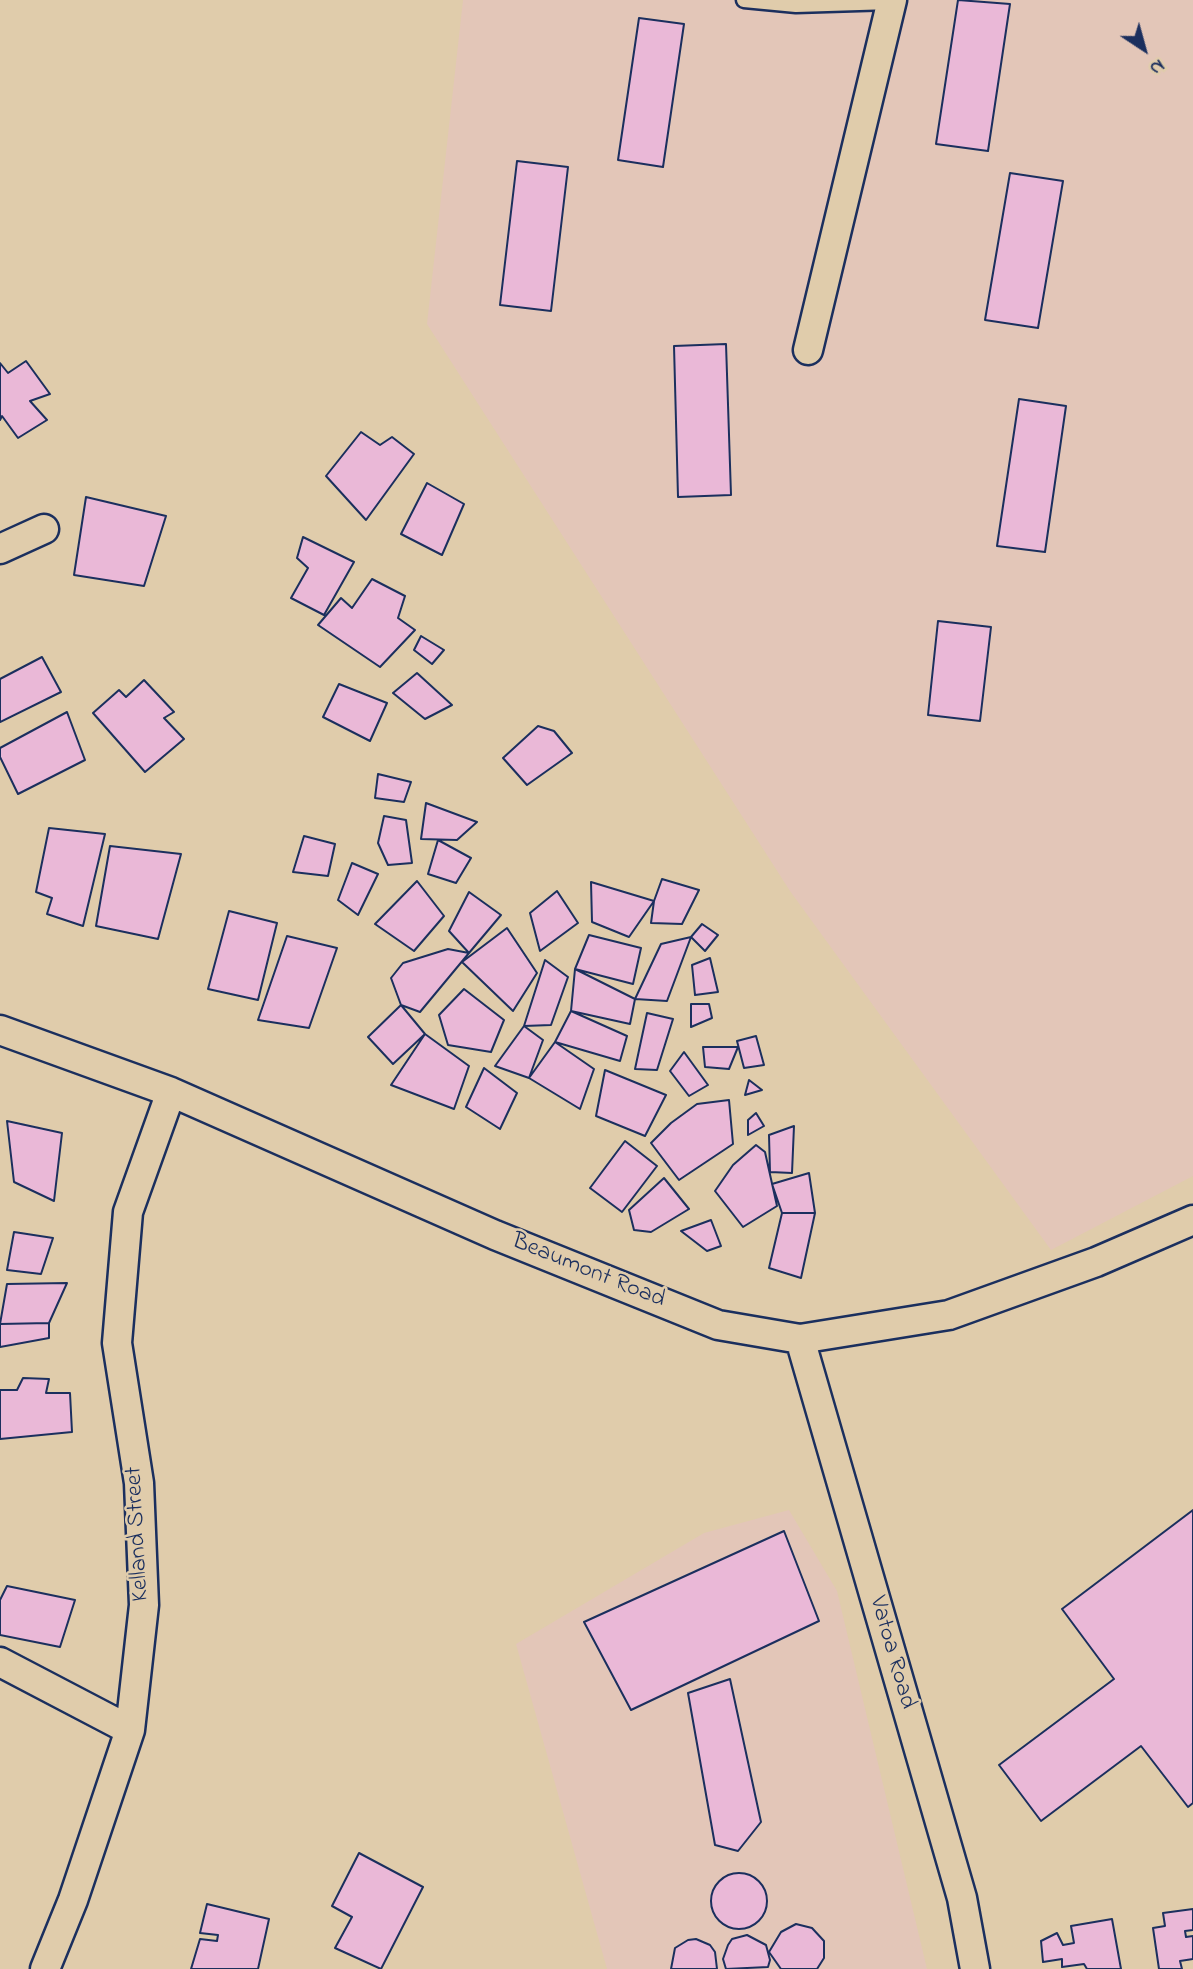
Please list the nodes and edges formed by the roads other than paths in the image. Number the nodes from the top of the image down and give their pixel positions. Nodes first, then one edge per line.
1 (744, 0) edge
2 (891, 1) edge
3 (808, 350) dead end
4 (44, 529) dead end
5 (0, 549) edge
6 (0, 1030) edge
7 (171, 1092) junction
8 (1193, 1220) edge
9 (800, 1339) junction
10 (0, 1662) edge
11 (130, 1730) junction
12 (44, 1969) edge
13 (975, 1969) edge

1 - 2 lane
2 - 3 street
4 - 5 street
6 - 7 street, Beaumont Road
7 - 9 street, Beaumont Road
7 - 11 street, Kelland Street
8 - 9 street, Beaumont Road
9 - 13 street, Vatoa Road
10 - 11 street
11 - 12 street, Kelland Street

